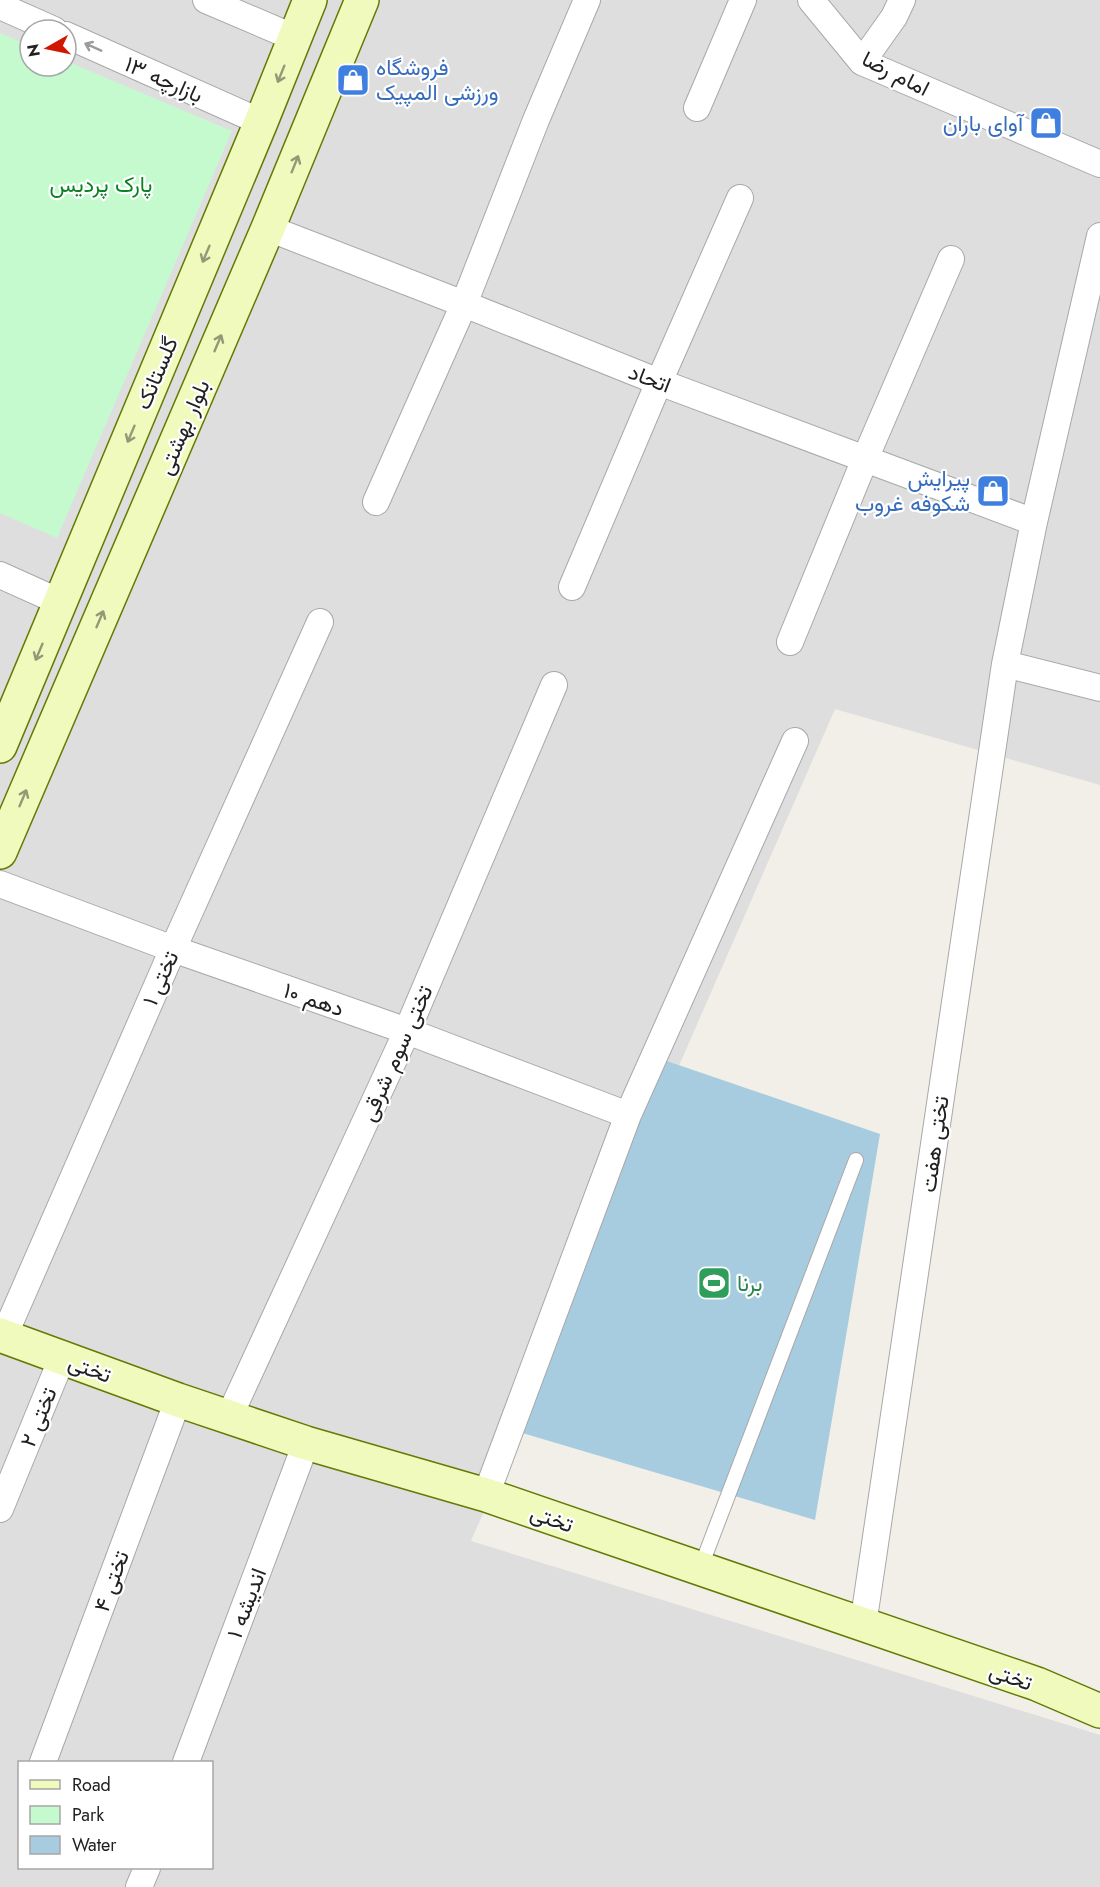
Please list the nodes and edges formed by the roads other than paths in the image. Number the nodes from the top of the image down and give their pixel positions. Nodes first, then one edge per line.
1 (206, 0) edge
2 (310, 0) edge
3 (362, 0) edge
4 (587, 0) edge
5 (743, 0) edge
6 (811, 0) edge
7 (902, 0) edge
8 (0, 6) edge
9 (27, 18) edge
10 (295, 38) junction
11 (78, 40) edge
12 (862, 62) junction
13 (697, 108) dead end
14 (261, 123) junction
15 (1100, 164) edge
16 (740, 198) dead end
17 (268, 228) junction
18 (1100, 236) edge
19 (951, 259) dead end
20 (464, 303) junction
21 (659, 382) junction
22 (865, 459) junction
23 (376, 502) dead end
24 (1034, 522) junction
25 (0, 575) edge
26 (573, 587) dead end
27 (60, 602) junction
28 (320, 622) dead end
29 (790, 642) dead end
30 (1005, 664) junction
31 (554, 685) dead end
32 (1100, 688) edge
33 (795, 741) dead end
34 (0, 746) edge
35 (0, 852) edge
36 (0, 884) edge
37 (173, 949) junction
38 (407, 1031) junction
39 (628, 1115) junction
40 (856, 1160) dead end
41 (2, 1336) edge
42 (62, 1358) junction
43 (178, 1400) junction
44 (229, 1417) junction
45 (306, 1443) junction
46 (486, 1495) junction
47 (0, 1509) edge
48 (700, 1569) junction
49 (863, 1625) junction
50 (1100, 1711) edge
51 (43, 1761) edge
52 (186, 1761) edge
53 (147, 1869) edge
54 (139, 1887) edge

1 - 10 street
2 - 10 street, گلستانک
17 -> 3 street, بلوار بهشتی
4 - 20 street
5 - 13 street
6 - 12 street, امام رضا
7 - 12 street
8 - 9 street
10 -> 14 street, گلستانک
14 -> 11 street, بازارچه ۱۳
12 - 15 street, امام رضا
14 -> 27 street, گلستانک
16 - 21 street
17 - 20 street, اتحاد
35 -> 17 street, بلوار بهشتی
18 - 24 street, تختی هفت
19 - 22 street
20 - 21 street, اتحاد
20 - 23 street
21 - 22 street, اتحاد
21 - 26 street
22 - 24 street, اتحاد
22 - 29 street
24 - 30 street, تختی هفت
25 - 27 street
27 -> 34 street, گلستانک
28 - 37 street, تختی ۱
30 - 32 street
30 - 49 street, تختی هفت
31 - 38 street, تختی سوم شرقی
33 - 39 street
36 - 37 street, دهم ۱۰
37 - 38 street, دهم ۱۰
37 - 41 street, تختی ۱
38 - 39 street, دهم ۱۰
38 - 44 street, تختی سوم شرقی
39 - 46 street
40 - 48 lane
41 - 42 street, تختی
42 - 43 street, تختی
42 - 47 street, تختی ۲
43 - 44 street, تختی
43 - 51 street, تختی ۴
44 - 45 street, تختی
45 - 46 street, تختی
45 - 52 street, اندیشه ۱
46 - 48 street, تختی
48 - 49 street, تختی
49 - 50 street, تختی
53 - 54 street

